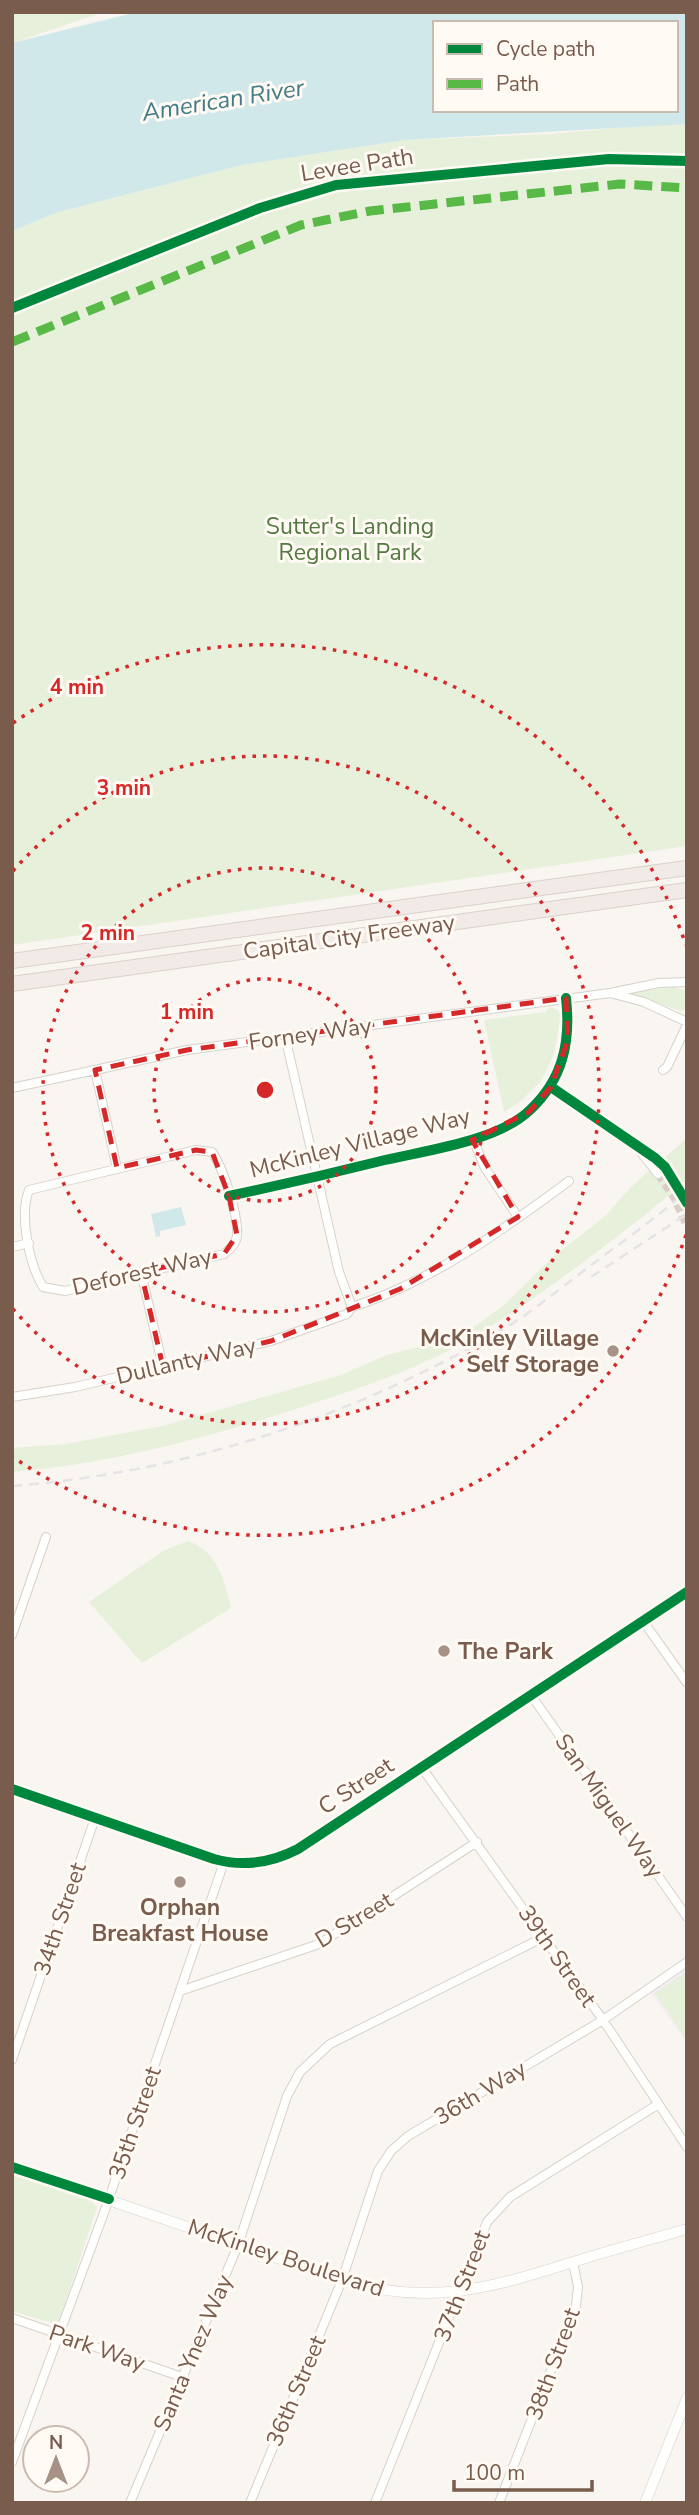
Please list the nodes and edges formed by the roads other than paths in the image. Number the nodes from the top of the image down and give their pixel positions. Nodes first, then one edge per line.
1 (687, 868) edge
2 (687, 890) edge
3 (12, 961) edge
4 (687, 982) edge
5 (12, 984) edge
6 (610, 993) junction
7 (566, 998) junction
8 (687, 1023) edge
9 (285, 1036) junction
10 (95, 1070) junction
11 (663, 1070) dead end
12 (551, 1087) junction
13 (12, 1088) edge
14 (473, 1139) junction
15 (634, 1143) junction
16 (665, 1167) tunnel mouth
17 (117, 1168) junction
18 (658, 1174) tunnel mouth
19 (316, 1177) junction
20 (569, 1181) dead end
21 (229, 1196) junction
22 (518, 1217) junction
23 (29, 1243) junction
24 (12, 1247) edge
25 (141, 1272) junction
26 (352, 1307) junction
27 (163, 1367) junction
28 (12, 1397) edge
29 (46, 1537) dead end
30 (687, 1592) edge
31 (16, 1608) edge
32 (643, 1620) junction
33 (12, 1635) edge
34 (687, 1683) edge
35 (531, 1695) junction
36 (422, 1768) junction
37 (12, 1789) edge
38 (95, 1818) junction
39 (477, 1842) junction
40 (223, 1862) junction
41 (687, 1917) edge
42 (544, 1937) junction
43 (687, 1962) edge
44 (180, 1991) junction
45 (603, 2020) junction
46 (12, 2060) edge
47 (657, 2105) junction
48 (687, 2147) edge
49 (12, 2167) edge
50 (109, 2199) junction
51 (687, 2229) edge
52 (239, 2245) junction
53 (573, 2262) junction
54 (342, 2280) junction
55 (461, 2292) junction
56 (12, 2318) edge
57 (61, 2335) junction
58 (182, 2377) junction
59 (687, 2398) edge
60 (12, 2462) edge
61 (130, 2503) edge
62 (250, 2503) edge
63 (375, 2503) edge
64 (499, 2503) edge
65 (645, 2503) edge

1 - 3 highway, Capital City Freeway
2 - 5 highway, Capital City Freeway
4 - 6 street, Forney Way
6 - 7 street, Forney Way
6 - 8 street, Forney Way
7 - 9 street, Forney Way
7 - 12 street
8 - 11 street
9 - 10 street, Forney Way
9 - 19 street
10 - 13 street, Forney Way
10 - 17 street
12 - 14 street, McKinley Village Way
12 - 15 street
14 - 19 street, McKinley Village Way
14 - 22 street
15 - 16 street
15 - 18 street
17 - 21 street, McKinley Village Way
17 - 23 street, McKinley Village Way
19 - 21 street, McKinley Village Way
19 - 26 street
20 - 22 street, Dullanty Way
21 - 25 street, Deforest Way
22 - 26 street, Dullanty Way
23 - 24 street
23 - 25 street, Deforest Way
25 - 27 street
26 - 27 street, Dullanty Way
27 - 28 street, Dullanty Way
29 - 31 street
30 - 32 street, C Street
31 - 33 street
32 - 34 street
32 - 35 street, C Street
35 - 36 street, C Street
35 - 41 street, San Miguel Way
36 - 39 street, 39th Street
36 - 40 street, C Street
37 - 38 street, C Street
38 - 40 street, C Street
38 - 46 street, 34th Street
39 - 42 street, 39th Street
39 - 44 street, D Street
40 - 44 street, 35th Street
42 - 45 street, 39th Street
42 - 52 street, Santa Ynez Way
43 - 45 street, 36th Way
44 - 50 street, 35th Street
45 - 47 street, 39th Street
45 - 54 street, 36th Way
47 - 48 street, 39th Street
47 - 55 street, 37th Street
49 - 50 street, McKinley Boulevard
50 - 52 street, McKinley Boulevard
50 - 57 street, 35th Street
51 - 53 street, McKinley Boulevard
52 - 54 street, McKinley Boulevard
52 - 58 street, Santa Ynez Way
53 - 55 street, McKinley Boulevard
53 - 64 street, 38th Street
54 - 55 street, McKinley Boulevard
54 - 62 street, 36th Street
55 - 63 street, 37th Street
56 - 57 street, Park Way
57 - 58 street, Park Way
57 - 60 street, 35th Street
58 - 61 street, Santa Ynez Way
59 - 65 street

